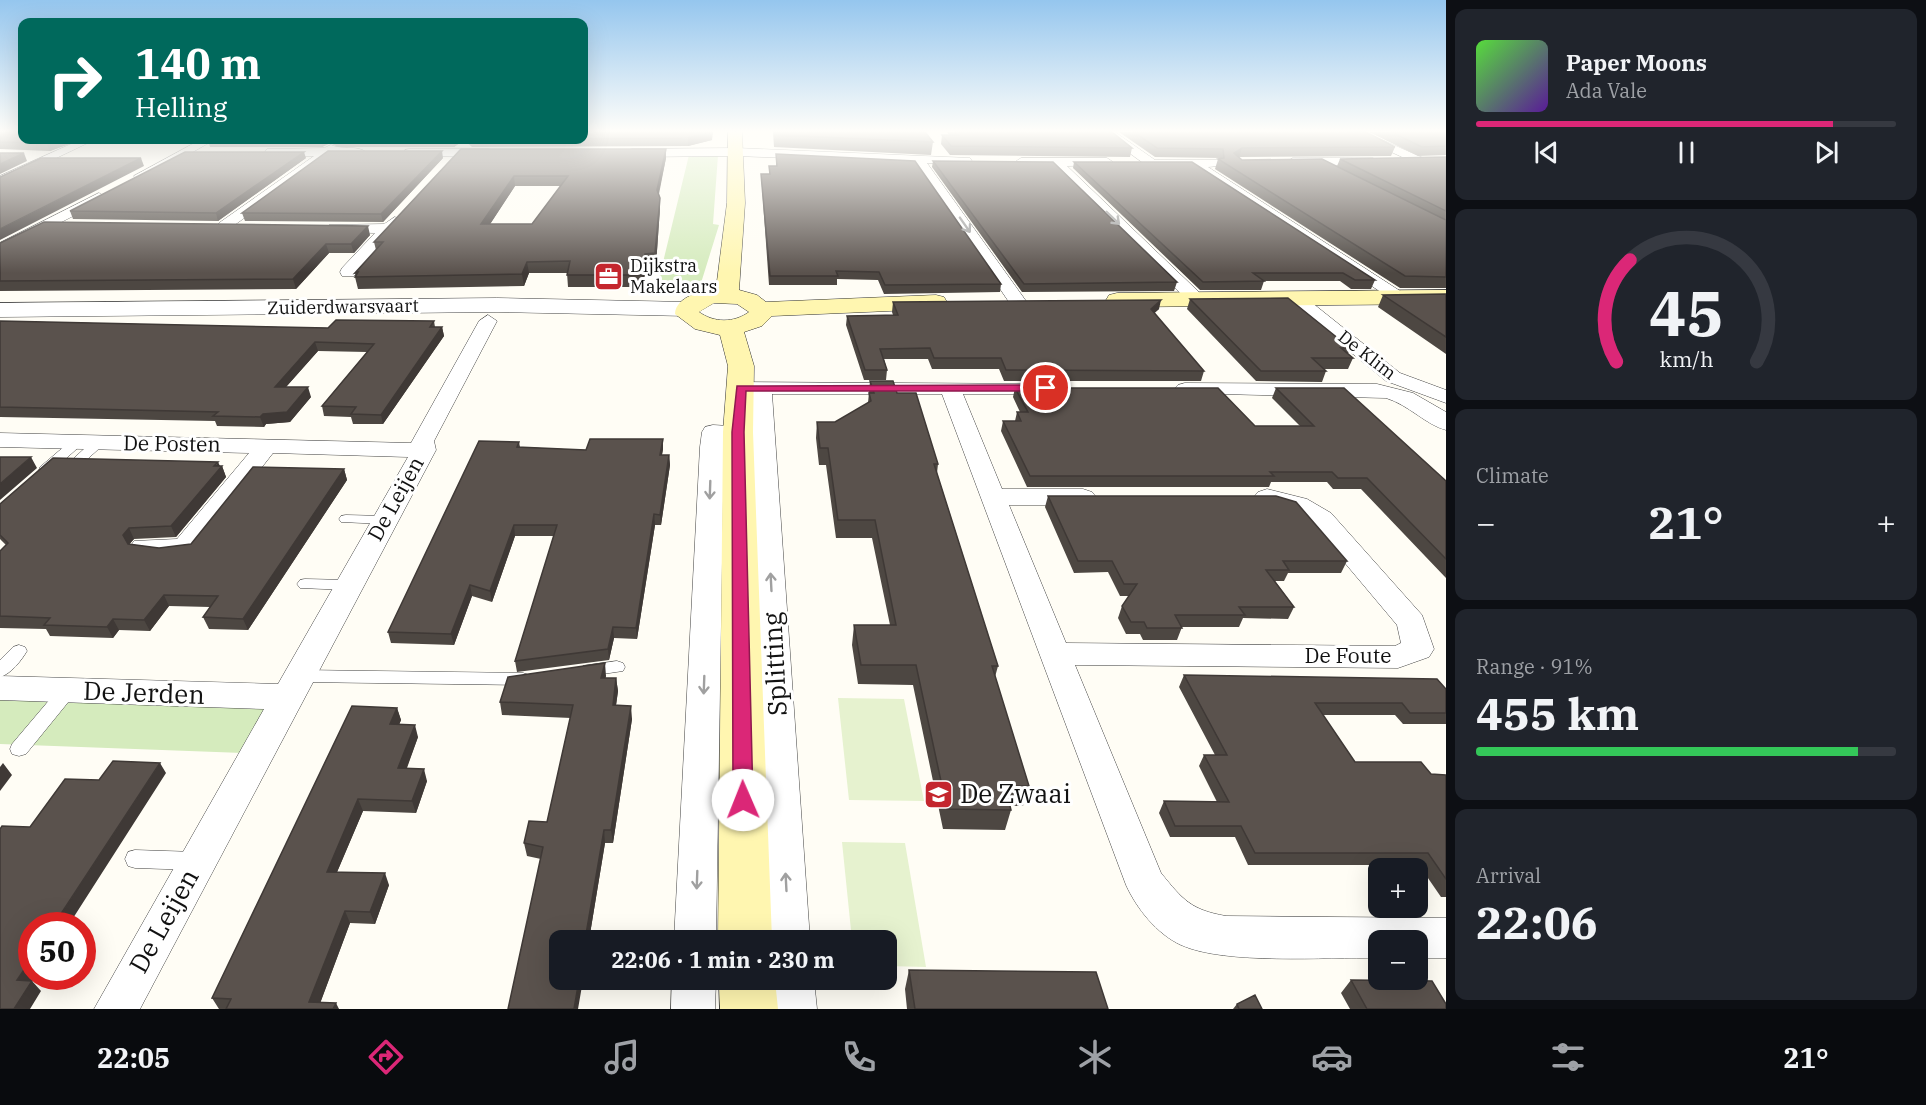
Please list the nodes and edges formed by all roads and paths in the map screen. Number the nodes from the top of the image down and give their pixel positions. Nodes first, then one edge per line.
1 (133, 179) edge
2 (287, 179) edge
3 (736, 179) edge
4 (932, 179) edge
5 (1073, 179) edge
6 (1219, 179) edge
7 (403, 212) edge
8 (47, 225) junction
9 (82, 225) edge
10 (247, 226) edge
11 (317, 228) edge
12 (388, 229) junction
13 (0, 249) edge
14 (348, 272) dead end
15 (1446, 297) edge
16 (1295, 298) junction
17 (1402, 298) junction
18 (1196, 299) junction
19 (1100, 300) edge
20 (1017, 301) junction
21 (1041, 301) edge
22 (957, 302) edge
23 (993, 302) edge
24 (687, 309) joint
25 (0, 310) edge
26 (739, 310) junction
27 (488, 321) dead end
28 (751, 388) junction
29 (950, 388) junction
30 (1070, 388) edge
31 (1166, 389) edge
32 (1446, 397) edge
33 (1446, 423) edge
34 (726, 432) junction
35 (0, 440) edge
36 (267, 446) junction
37 (85, 448) junction
38 (424, 450) junction
39 (32, 482) edge
40 (1249, 496) edge
41 (991, 497) junction
42 (1104, 497) edge
43 (346, 519) dead end
44 (385, 520) junction
45 (144, 548) edge
46 (305, 584) dead end
47 (349, 585) junction
48 (19, 651) dead end
49 (1053, 654) junction
50 (616, 667) dead end
51 (0, 671) edge
52 (573, 672) edge
53 (541, 677) edge
54 (294, 687) junction
55 (0, 688) edge
56 (68, 690) junction
57 (20, 749) dead end
58 (135, 859) dead end
59 (198, 861) junction
60 (696, 930) edge
61 (745, 930) edge
62 (788, 930) edge
63 (1446, 938) edge
64 (694, 990) edge
65 (748, 990) edge
66 (793, 990) edge
67 (116, 1009) edge
68 (693, 1009) edge
69 (749, 1009) edge
70 (795, 1009) edge

1 - 8 street
2 - 10 street
3 - 26 main road
4 -> 20 street
5 -> 18 street
6 - 17 street
7 - 12 street
8 - 9 street
8 - 13 street
11 - 12 street
12 - 14 street
15 - 17 main road
16 - 17 main road
16 - 18 main road
16 - 32 street, De Klim
18 - 19 main road
20 - 21 main road
20 - 23 main road
22 - 26 main road
24 - 25 street, Zuiderdwarsvaart
24 - 26 main road
26 - 28 main road, Splitting
27 - 38 street, De Leijen
28 - 29 street
28 - 34 main road, Splitting
62 -> 28 street, Splitting
29 - 30 street
29 - 41 street
31 - 33 street, De Klim
34 -> 60 street, Splitting
34 - 61 main road, Splitting
35 - 37 street, De Posten
36 - 37 street, De Posten
36 - 38 street, De Posten
36 - 45 street, De Posten
37 - 39 lane
38 - 44 street, De Leijen
40 - 49 street, De Foute
41 - 42 street
41 - 49 street
43 - 44 lane
44 - 47 street, De Leijen
46 - 47 lane
47 - 54 street, De Leijen
48 - 51 lane
49 - 63 street
50 - 52 lane
53 - 54 lane
54 - 56 street, De Jerden
54 - 59 street, De Leijen
55 - 56 street, De Jerden
56 - 57 lane
58 - 59 lane
59 - 67 street, De Leijen
64 - 68 street
65 - 69 main road
66 - 70 street

